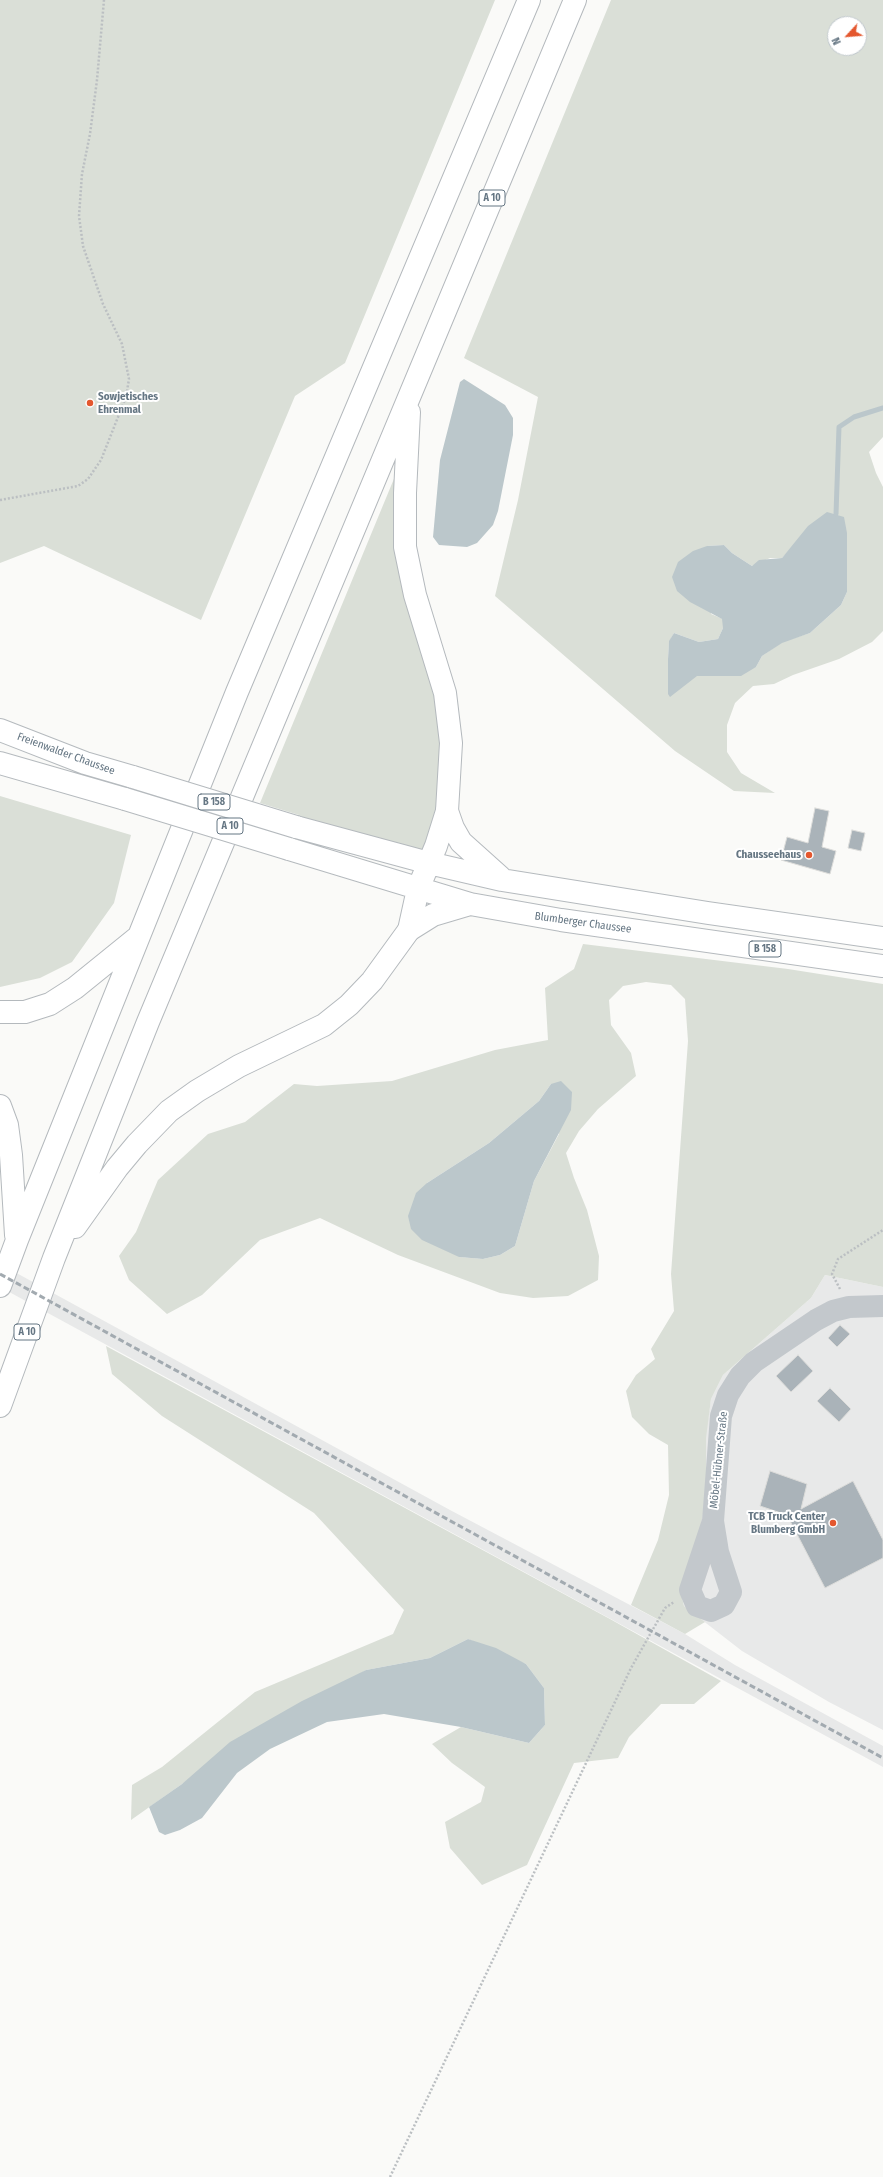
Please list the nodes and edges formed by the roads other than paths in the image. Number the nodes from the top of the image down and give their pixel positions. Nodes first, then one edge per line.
1 (529, 0) edge
2 (575, 0) edge
3 (409, 397) junction
4 (0, 730) edge
5 (0, 763) edge
6 (447, 810) junction
7 (429, 863) junction
8 (502, 880) junction
9 (418, 889) junction
10 (470, 904) junction
11 (409, 930) junction
12 (140, 935) junction
13 (883, 938) edge
14 (883, 966) edge
15 (0, 1012) edge
16 (0, 1106) edge
17 (17, 1240) junction
18 (54, 1258) junction
19 (0, 1286) edge
20 (883, 1306) edge
21 (0, 1406) edge
22 (713, 1521) junction

1 - 12 main road
2 - 3 main road, A 10
3 - 6 main road
3 - 18 main road, A 10
4 - 7 main road, Freienwalder Chaussee / B 158, bridge
5 - 9 main road, Blumberger Chaussee / B 158, bridge
6 - 7 main road
6 - 8 main road
7 - 8 main road, B 158
7 - 9 main road
8 - 13 main road, B 158
9 - 10 main road, Blumberger Chaussee / B 158
9 - 11 main road
10 - 11 main road
10 - 14 main road, Blumberger Chaussee / B 158
11 - 18 main road
12 - 15 main road
12 - 17 main road
16 - 17 main road
17 - 19 main road
18 - 21 main road, A 10
20 - 22 street, Möbel-Hübner-Straße
22 - 22 street, Möbel-Hübner-Straße

